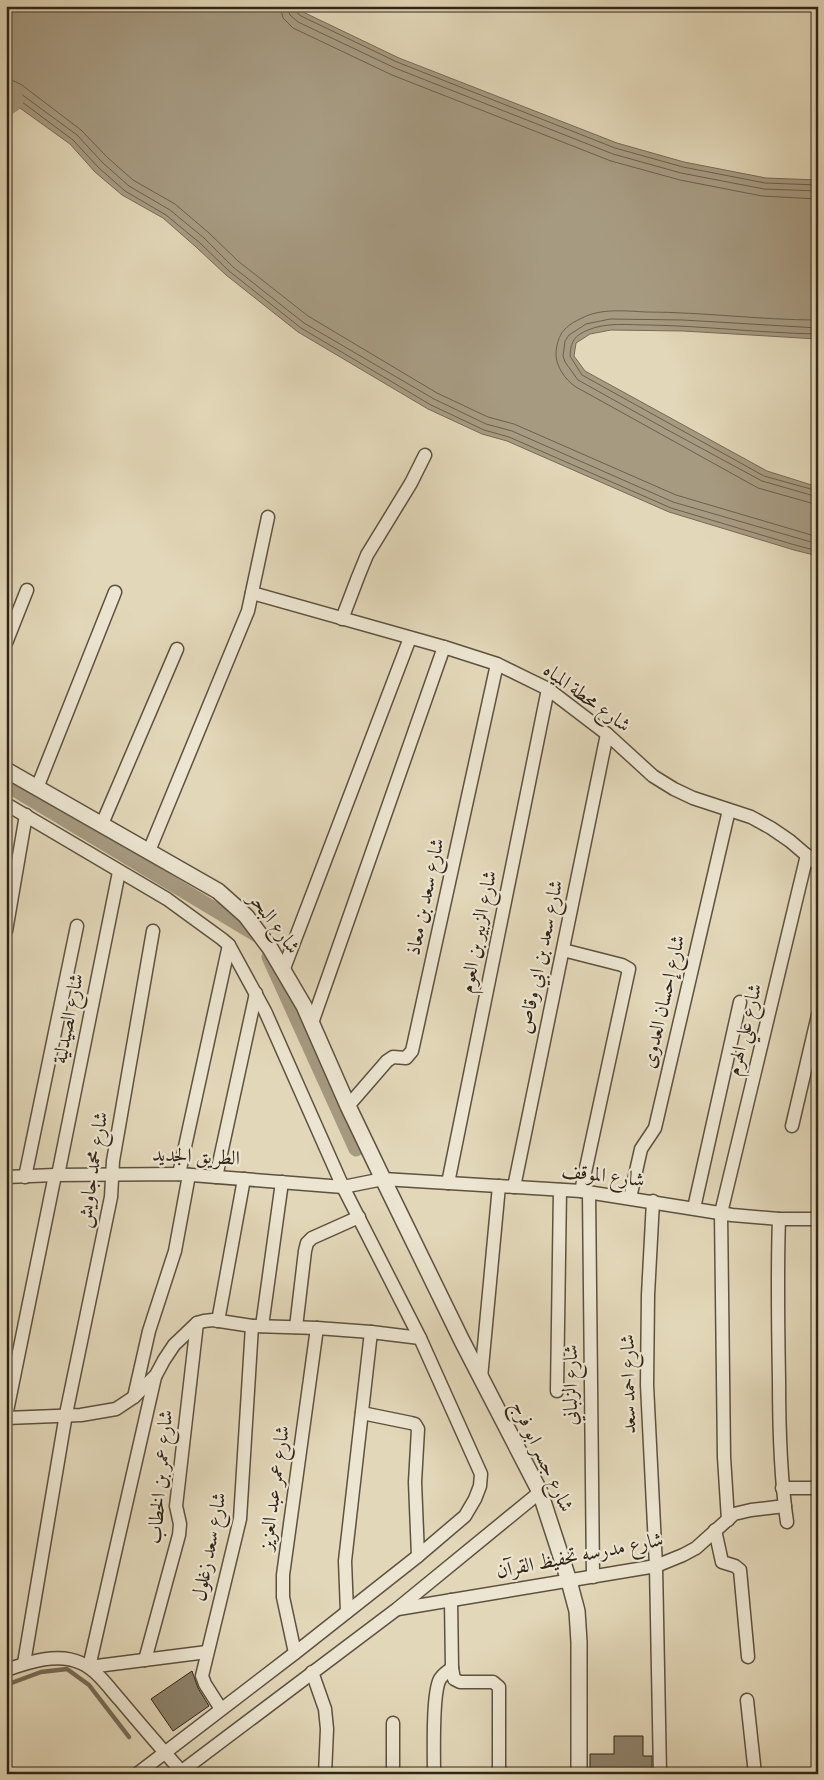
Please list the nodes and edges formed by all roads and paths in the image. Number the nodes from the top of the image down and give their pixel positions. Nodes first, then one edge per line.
1 (425, 455) dead end
2 (268, 517) dead end
3 (27, 590) dead end
4 (115, 592) dead end
5 (252, 593) junction
6 (342, 619) junction
7 (410, 638) junction
8 (6, 643) edge
9 (444, 646) junction
10 (177, 649) dead end
11 (497, 664) junction
12 (548, 689) junction
13 (607, 734) junction
14 (6, 770) edge
15 (37, 788) junction
16 (6, 804) edge
17 (729, 810) junction
18 (26, 815) junction
19 (102, 824) junction
20 (149, 851) junction
21 (807, 855) junction
22 (818, 865) edge
23 (119, 872) junction
24 (76, 926) dead end
25 (6, 931) edge
26 (153, 931) dead end
27 (229, 946) junction
28 (563, 950) junction
29 (283, 971) junction
30 (256, 993) junction
31 (740, 1002) dead end
32 (818, 1015) edge
33 (312, 1023) junction
34 (348, 1106) junction
35 (792, 1126) dead end
36 (113, 1174) junction
37 (56, 1175) junction
38 (184, 1175) junction
39 (6, 1177) edge
40 (25, 1177) junction
41 (216, 1177) junction
42 (244, 1179) junction
43 (383, 1179) junction
44 (282, 1182) junction
45 (448, 1183) junction
46 (499, 1186) junction
47 (343, 1187) junction
48 (514, 1187) junction
49 (560, 1190) junction
50 (585, 1192) junction
51 (630, 1198) junction
52 (653, 1201) junction
53 (694, 1208) junction
54 (721, 1213) junction
55 (359, 1217) junction
56 (779, 1219) junction
57 (818, 1220) edge
58 (218, 1321) junction
59 (197, 1323) junction
60 (257, 1326) junction
61 (296, 1327) junction
62 (317, 1328) junction
63 (371, 1332) junction
64 (420, 1338) junction
65 (156, 1375) junction
66 (481, 1378) junction
67 (557, 1391) dead end
68 (134, 1397) junction
69 (362, 1413) junction
70 (66, 1414) junction
71 (6, 1417) edge
72 (782, 1488) junction
73 (818, 1488) edge
74 (540, 1492) junction
75 (785, 1506) junction
76 (728, 1520) junction
77 (787, 1522) dead end
78 (715, 1530) junction
79 (418, 1556) junction
80 (656, 1566) junction
81 (593, 1577) junction
82 (569, 1581) junction
83 (452, 1600) junction
84 (397, 1609) junction
85 (346, 1612) junction
86 (208, 1652) junction
87 (295, 1653) junction
88 (748, 1657) dead end
89 (145, 1660) junction
90 (24, 1663) junction
91 (89, 1667) junction
92 (452, 1668) junction
93 (6, 1670) edge
94 (312, 1672) junction
95 (747, 1700) dead end
96 (221, 1709) junction
97 (394, 1724) dead end
98 (164, 1752) junction
99 (179, 1772) edge
100 (137, 1774) edge
101 (325, 1774) edge
102 (393, 1774) edge
103 (434, 1774) edge
104 (499, 1774) edge
105 (579, 1774) edge
106 (660, 1774) edge
107 (755, 1774) edge

1 - 6 street
2 - 5 street
3 - 8 street
4 - 15 street
5 - 6 street, شارع محطة المياه
5 - 20 street
6 - 7 street, شارع محطة المياه
7 - 9 street, شارع محطة المياه
7 - 29 street
9 - 11 street, شارع محطة المياه
9 - 33 street
10 - 19 street
11 - 12 street, شارع محطة المياه
11 - 34 street, شارع سعد بن معاذ
12 - 13 street, شارع محطة المياه
12 - 45 street, شارع الزبير بن العوم
13 - 17 street, شارع محطة المياه
13 - 28 street, شارع سعد بن ابي وقاص
14 - 15 street, شارع البحر
15 - 19 street, شارع البحر
16 - 18 street
17 - 21 street, شارع محطة المياه
17 - 51 street, شارع إحسان العدوى
18 - 23 street
18 - 25 street
19 - 20 street, شارع البحر
20 - 29 street, شارع البحر
21 - 22 street, شارع محطة المياه
21 - 54 street, شارع علي الهرم
23 - 27 street
23 - 37 street, شارع الصيدلية
24 - 40 street
26 - 36 street, شارع محمد جاويش
27 - 30 street
27 - 38 street
28 - 48 street, شارع سعد بن ابي وقاص
28 - 50 street, شارع الزلباني
29 - 33 street, شارع البحر
30 - 41 street
30 - 47 street
31 - 53 street
32 - 35 street
33 - 34 street, شارع البحر
34 - 43 street, شارع البحر
36 - 37 street, الطريق الجديد
36 - 38 street, الطريق الجديد
36 - 70 street, شارع محمد جاويش
37 - 40 street, الطريق الجديد
37 - 71 street, شارع الصيدلية
38 - 41 street, الطريق الجديد
38 - 68 street
39 - 40 street, الطريق الجديد
41 - 42 street, الطريق الجديد
42 - 44 street, الطريق الجديد
42 - 58 street
43 - 45 street, شارع الموقف
43 - 47 street, الطريق الجديد
43 - 66 street, شارع جسر ابو فرج
44 - 47 street, الطريق الجديد
44 - 60 street, شارع سعد زغلول
45 - 46 street, شارع الموقف
46 - 48 street, شارع الموقف
46 - 66 street
47 - 55 street
48 - 49 street, شارع الموقف
49 - 50 street, شارع الموقف
49 - 67 street
50 - 51 street, شارع الموقف
50 - 81 street, شارع الزلباني
51 - 52 street, شارع الموقف
52 - 53 street, شارع الموقف
52 - 80 street, شارع احمد سعد
53 - 54 street, شارع الموقف
54 - 56 street, شارع الموقف
54 - 76 street, شارع علي الهرم
55 - 61 street
55 - 64 street
56 - 57 street, شارع الموقف
56 - 72 street
58 - 59 street
58 - 60 street
59 - 65 street
59 - 89 street, شارع عمر بن الخطاب
60 - 61 street
60 - 86 street, شارع سعد زغلول
61 - 62 street
62 - 63 street
62 - 87 street, شارع عمر عبد العزيز
63 - 64 street
63 - 69 street
64 - 79 street
65 - 68 street
65 - 91 street
66 - 74 street, شارع جسر ابو فرج
68 - 70 street
69 - 79 street
69 - 85 street
70 - 71 street
70 - 90 street, شارع محمد جاويش
72 - 73 street
72 - 75 street
74 - 82 street, شارع جسر ابو فرج
74 - 84 street
75 - 76 street, شارع مدرسه تحفيظ القرآن
75 - 77 street
76 - 78 street, شارع مدرسه تحفيظ القرآن
78 - 80 street, شارع مدرسه تحفيظ القرآن
78 - 88 street
79 - 85 street
80 - 81 street, شارع مدرسه تحفيظ القرآن
80 - 106 street, شارع احمد سعد
81 - 82 street, شارع مدرسه تحفيظ القرآن
82 - 83 street, شارع مدرسه تحفيظ القرآن
82 - 105 street, شارع جسر ابو فرج
83 - 84 street, شارع مدرسه تحفيظ القرآن
83 - 92 street
84 - 94 street
85 - 87 street
86 - 89 street
86 - 96 street, شارع سعد زغلول
87 - 96 street
89 - 91 street
90 - 91 street
90 - 93 street
91 - 98 street
92 - 103 street
92 - 104 street
94 - 99 street
94 - 101 street
95 - 107 street
96 - 98 street
97 - 102 street
98 - 99 street
98 - 100 street

